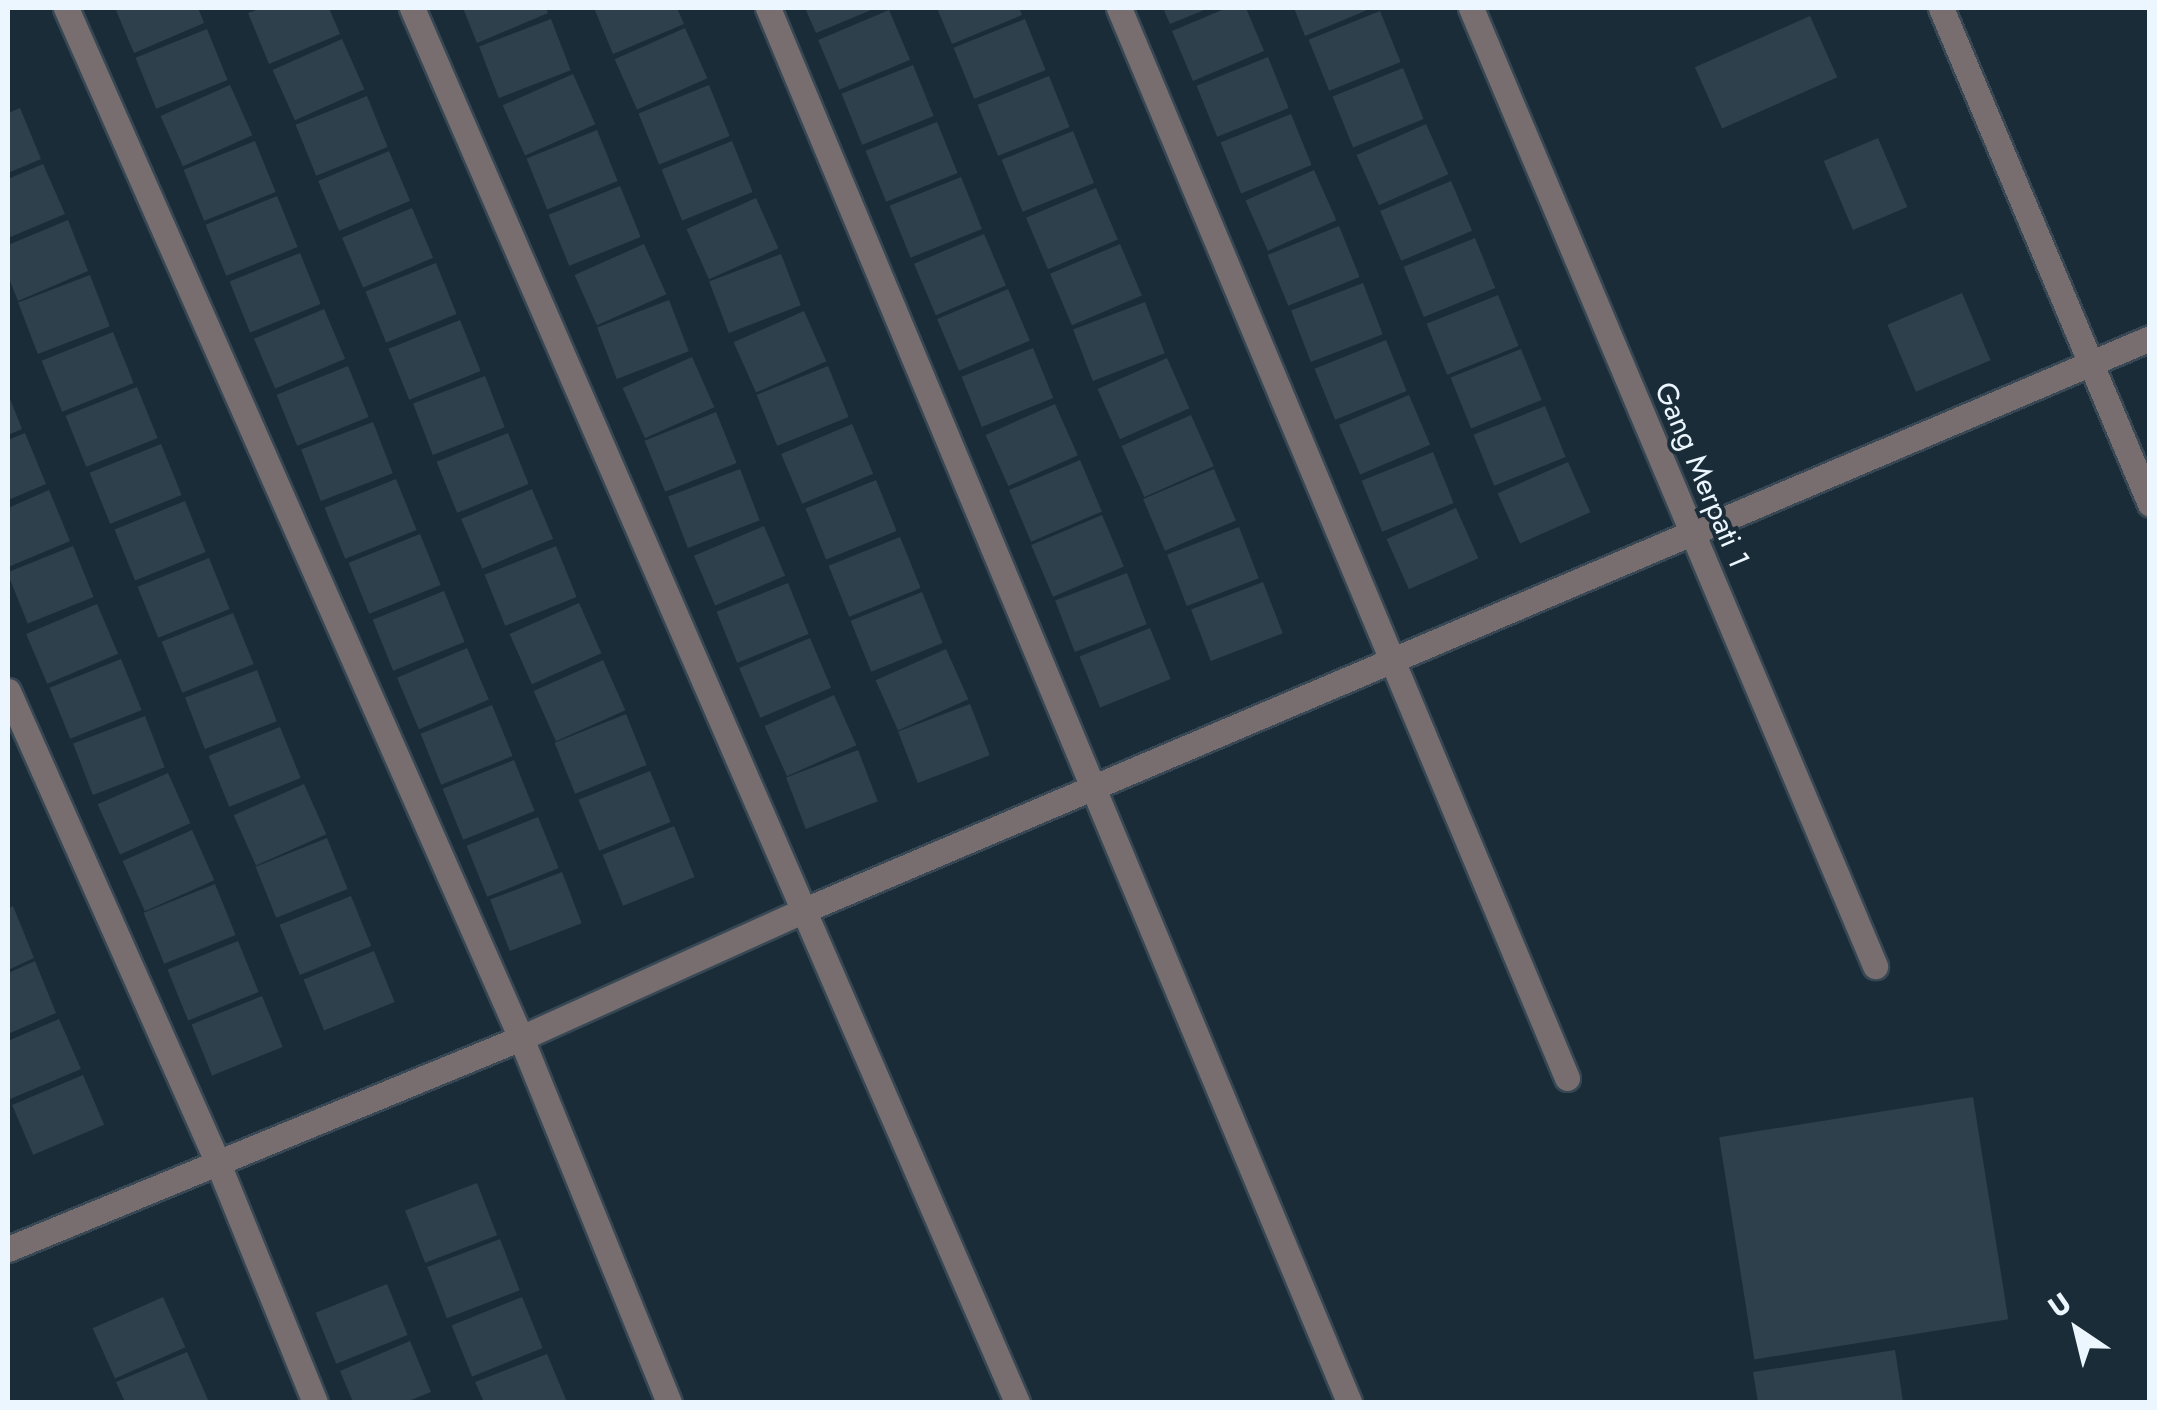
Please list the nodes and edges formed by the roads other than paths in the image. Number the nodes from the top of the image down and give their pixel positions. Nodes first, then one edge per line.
1 (66, 8) edge
2 (412, 8) edge
3 (768, 8) edge
4 (1119, 8) edge
5 (1472, 8) edge
6 (1941, 8) edge
7 (2150, 338) edge
8 (2090, 363) junction
9 (2150, 504) edge
10 (1691, 533) junction
11 (1390, 662) junction
12 (8, 690) edge
13 (1091, 789) junction
14 (807, 910) junction
15 (1875, 966) dead end
16 (521, 1038) junction
17 (1567, 1078) dead end
18 (217, 1161) junction
19 (8, 1249) edge
20 (315, 1402) edge
21 (668, 1402) edge
22 (1016, 1402) edge
23 (1349, 1402) edge

1 - 16 street
2 - 14 street
3 - 13 street
4 - 11 street
5 - 10 street, Gang Merpati 1
6 - 8 street
7 - 8 street
8 - 9 street
8 - 10 street
10 - 11 street
10 - 15 street, Gang Merpati 1
11 - 13 street
11 - 17 street
12 - 18 street
13 - 14 street
13 - 23 street
14 - 16 street
14 - 22 street
16 - 18 street
16 - 21 street
18 - 19 street
18 - 20 street

